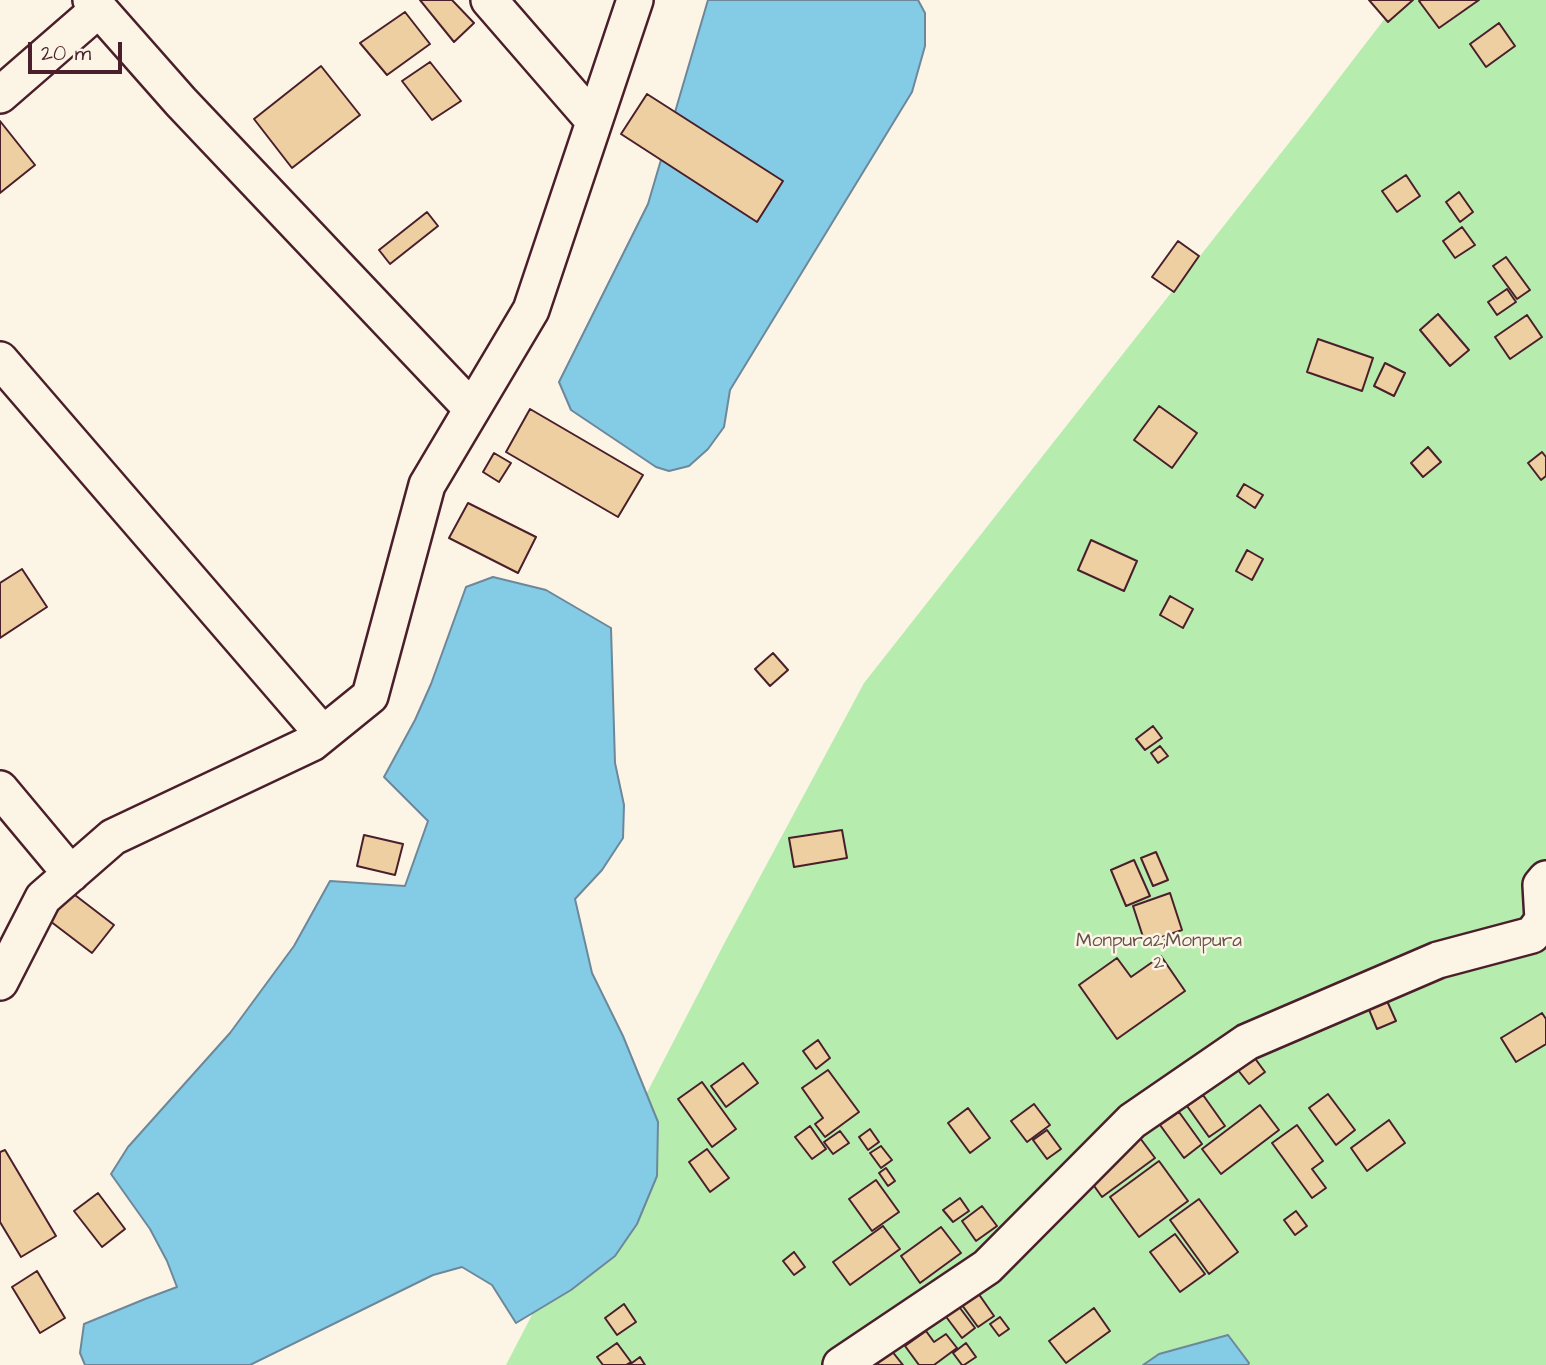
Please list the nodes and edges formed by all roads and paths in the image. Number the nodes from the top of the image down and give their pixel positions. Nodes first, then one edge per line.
1 (489, 0) edge
2 (635, 0) edge
3 (95, 5) edge
4 (0, 95) edge
5 (594, 121) junction
6 (0, 360) edge
7 (472, 408) junction
8 (323, 734) junction
9 (0, 789) edge
10 (71, 874) junction
11 (1546, 879) edge
12 (0, 981) edge
13 (841, 1365) edge

1 - 5 street
2 - 5 street
3 - 4 street
3 - 7 street
5 - 7 street
6 - 8 street
7 - 8 street
8 - 10 street
9 - 10 street
10 - 12 street
11 - 13 street

